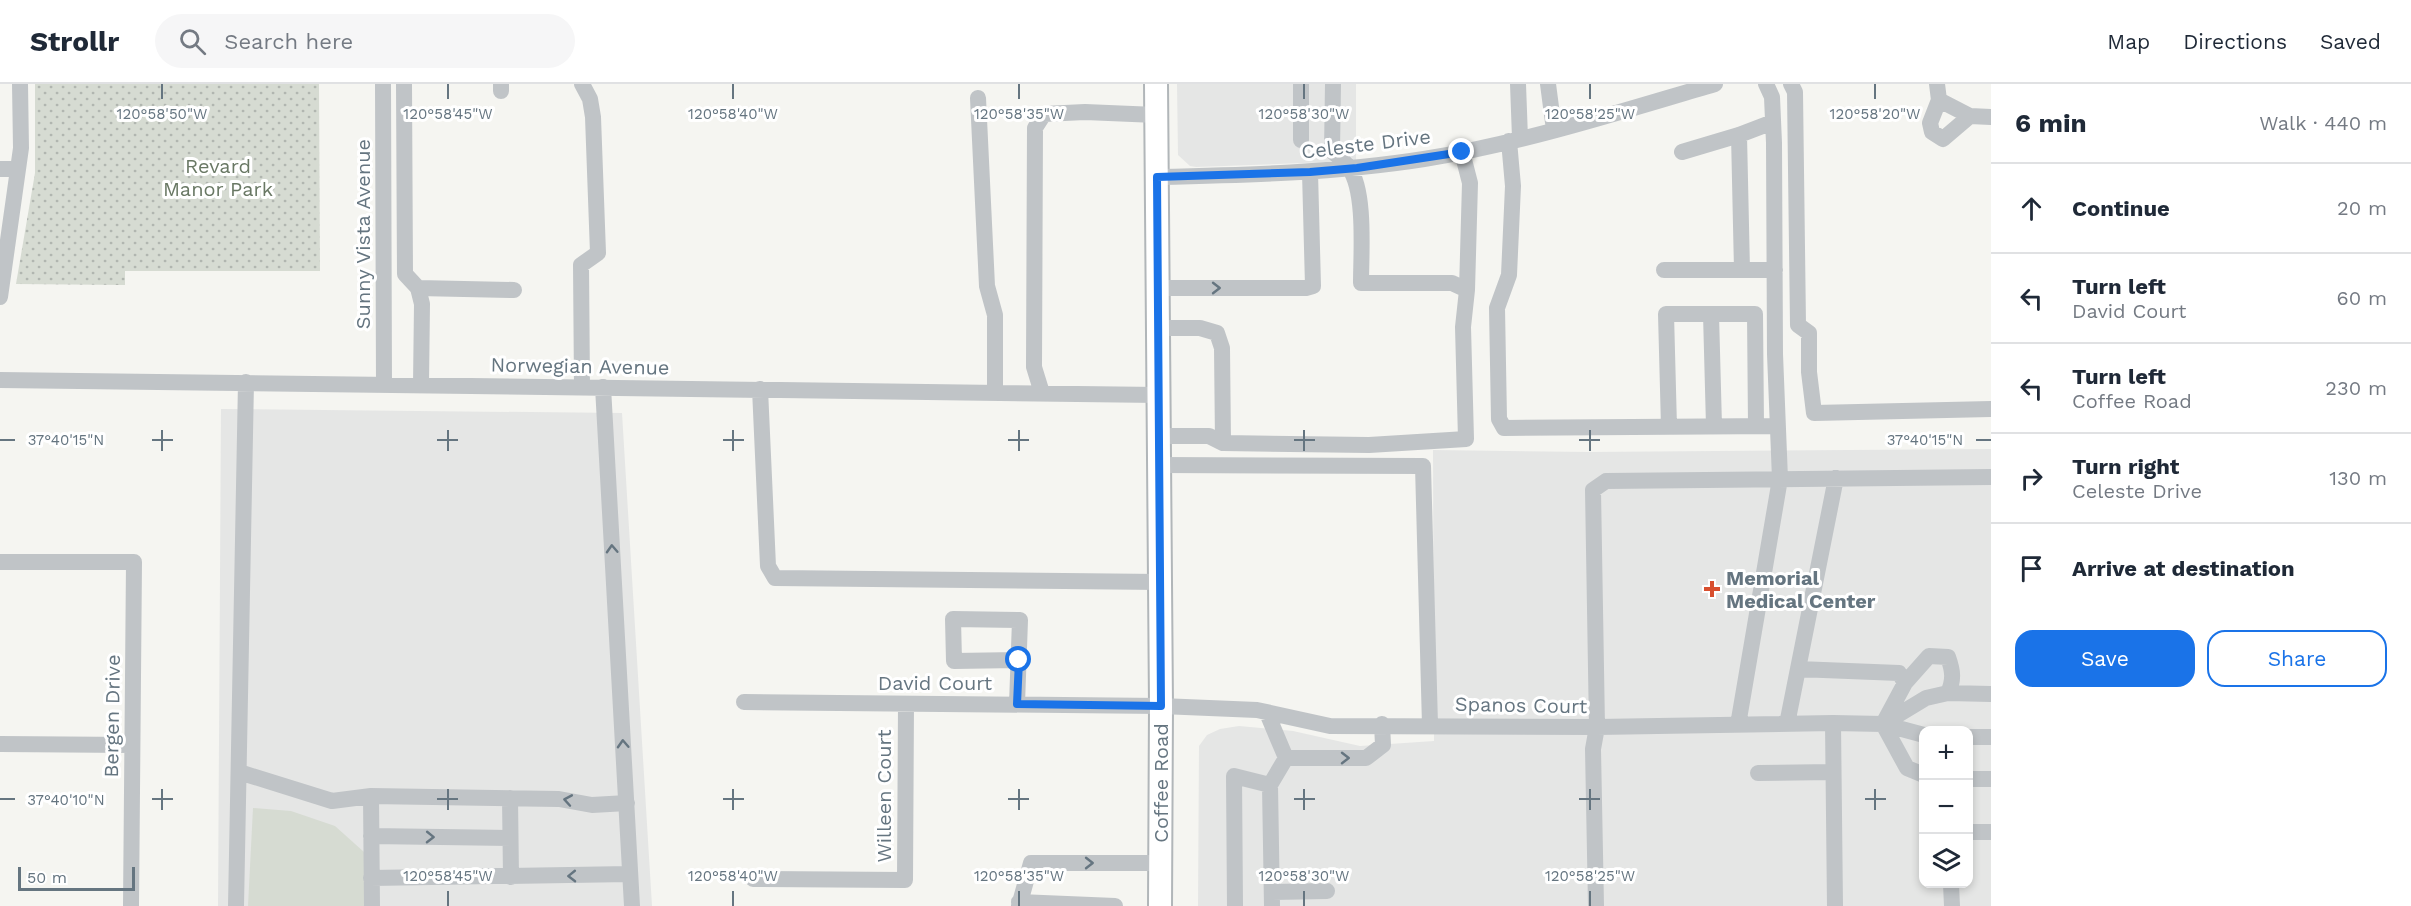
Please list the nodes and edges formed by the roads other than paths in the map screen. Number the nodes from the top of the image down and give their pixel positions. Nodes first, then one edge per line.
1 (20, 84) edge
2 (383, 84) edge
3 (404, 84) edge
4 (582, 84) edge
5 (1156, 84) edge
6 (1300, 84) edge
7 (1333, 84) edge
8 (1518, 84) edge
9 (1548, 84) edge
10 (1766, 84) edge
11 (1791, 84) edge
12 (1708, 85) edge
13 (1938, 92) edge
14 (978, 98) dead end
15 (1156, 115) junction
16 (1970, 116) junction
17 (1991, 117) edge
18 (1773, 122) junction
19 (1554, 130) junction
20 (1739, 135) junction
21 (1301, 140) dead end
22 (1514, 140) junction
23 (1462, 152) junction
24 (1682, 152) dead end
25 (0, 169) edge
26 (18, 169) junction
27 (1350, 169) junction
28 (1310, 172) junction
29 (1157, 177) junction
30 (1664, 270) dead end
31 (1742, 270) junction
32 (1775, 270) junction
33 (2, 276) edge
34 (418, 288) junction
35 (1158, 288) junction
36 (514, 290) dead end
37 (1467, 290) junction
38 (0, 297) edge
39 (1711, 314) junction
40 (1158, 328) junction
41 (0, 380) edge
42 (246, 382) junction
43 (384, 384) junction
44 (421, 384) junction
45 (582, 387) junction
46 (603, 387) junction
47 (760, 389) junction
48 (995, 393) junction
49 (1042, 393) junction
50 (1159, 395) junction
51 (1991, 409) edge
52 (1714, 426) junction
53 (1756, 426) junction
54 (1777, 426) junction
55 (1669, 427) junction
56 (1159, 436) junction
57 (1223, 443) junction
58 (1159, 465) junction
59 (1991, 477) edge
60 (1836, 478) junction
61 (1780, 479) junction
62 (0, 562) edge
63 (1160, 582) junction
64 (1019, 660) junction
65 (1798, 669) junction
66 (1905, 683) junction
67 (1948, 693) junction
68 (1991, 694) edge
69 (744, 702) dead end
70 (906, 704) junction
71 (1017, 704) junction
72 (1161, 706) junction
73 (1267, 713) junction
74 (1833, 723) junction
75 (1382, 724) junction
76 (1787, 724) junction
77 (1883, 724) junction
78 (1430, 725) junction
79 (1738, 725) junction
80 (1597, 727) junction
81 (1919, 734) edge
82 (1973, 737) edge
83 (1991, 737) edge
84 (0, 744) edge
85 (132, 745) junction
86 (1286, 758) junction
87 (239, 772) junction
88 (1833, 772) junction
89 (1758, 773) dead end
90 (1919, 773) edge
91 (1973, 778) edge
92 (1991, 778) edge
93 (1270, 785) junction
94 (371, 796) junction
95 (510, 798) junction
96 (627, 803) junction
97 (1973, 832) edge
98 (1991, 832) edge
99 (371, 836) junction
100 (510, 838) junction
101 (1160, 863) junction
102 (630, 874) junction
103 (511, 877) junction
104 (371, 878) junction
105 (753, 879) dead end
106 (1951, 888) edge
107 (1327, 891) dead end
108 (1272, 899) edge
109 (1019, 904) edge
110 (130, 906) edge
111 (236, 906) edge
112 (372, 906) edge
113 (632, 906) edge
114 (1115, 906) edge
115 (1146, 906) edge
116 (1160, 906) edge
117 (1235, 906) edge
118 (1596, 906) edge
119 (1835, 906) edge
120 (1952, 906) edge

1 - 26 street
2 - 43 street, Sunny Vista Avenue
3 - 34 street
4 - 45 street
5 - 15 main road, Coffee Road
6 - 21 street
7 - 27 street
8 - 22 street
9 - 19 street
10 - 18 street
11 - 51 street
12 - 19 street, Celeste Drive
13 - 16 street
13 - 16 street
14 - 48 street
15 - 29 main road, Coffee Road
15 - 49 street
16 - 17 street
18 - 20 street
18 - 32 street
19 - 22 street, Celeste Drive
20 - 24 street
20 - 31 street
22 - 23 street, Celeste Drive
22 - 55 street
23 - 27 street, Celeste Drive
23 - 37 street
25 - 26 street
26 - 33 street
27 - 28 street, Celeste Drive
27 - 37 street
28 - 29 street, Celeste Drive
35 -> 28 street
29 - 35 main road, Coffee Road
30 - 31 street
31 - 32 street
32 - 54 street
33 - 38 street
34 - 36 street
34 - 44 street
35 - 40 main road, Coffee Road
37 - 57 street
39 - 52 street
39 - 53 street
39 - 55 street
40 - 50 main road, Coffee Road
40 - 57 street
41 - 42 street, Norwegian Avenue
42 - 43 street, Norwegian Avenue
42 - 87 street
43 - 44 street, Norwegian Avenue
44 - 45 street, Norwegian Avenue
45 - 46 street, Norwegian Avenue
46 - 47 street, Norwegian Avenue
96 -> 46 street
47 - 48 street, Norwegian Avenue
47 - 63 street
48 - 49 street, Norwegian Avenue
49 - 50 street, Norwegian Avenue
50 - 56 main road, Coffee Road
52 - 53 street
52 - 55 street
53 - 54 street
54 - 61 street
56 - 57 street
56 - 58 main road, Coffee Road
58 - 63 main road, Coffee Road
58 - 78 street
59 - 60 street
60 - 61 street
60 - 65 street
61 - 79 street
61 - 80 street
62 - 85 street, Bergen Drive
63 - 72 main road, Coffee Road
64 - 64 street
64 - 71 street
65 - 66 street
65 - 76 street
66 - 67 street
66 - 77 street
67 - 68 street
67 - 77 street
69 - 70 street, David Court
70 - 71 street, David Court
70 - 105 street, Willeen Court
71 - 72 street, David Court
72 - 73 street, Spanos Court
72 - 101 main road, Coffee Road
73 - 75 street, Spanos Court
73 - 86 street
74 - 76 street, Spanos Court
74 - 77 street, Spanos Court
74 - 88 street
75 - 78 street, Spanos Court
86 -> 75 street
76 - 79 street, Spanos Court
77 - 81 street, Spanos Court
77 - 90 street
78 - 80 street, Spanos Court
79 - 80 street, Spanos Court
80 - 118 street
82 - 83 street
84 - 85 street
85 - 110 street, Bergen Drive
86 - 93 street
87 - 94 street
87 - 111 street
88 - 89 street
88 - 119 street
91 - 92 street
93 - 108 street
93 - 117 street
94 - 95 street
94 - 99 street
96 -> 95 street
95 - 100 street
96 - 102 street
97 - 98 street
99 -> 100 street
99 - 104 street
100 - 103 street
109 -> 101 street
101 - 116 main road, Coffee Road
102 -> 103 street
102 - 113 street
103 - 104 street
104 - 112 street
106 - 120 street
107 - 108 street
109 - 114 street
115 - 116 street

